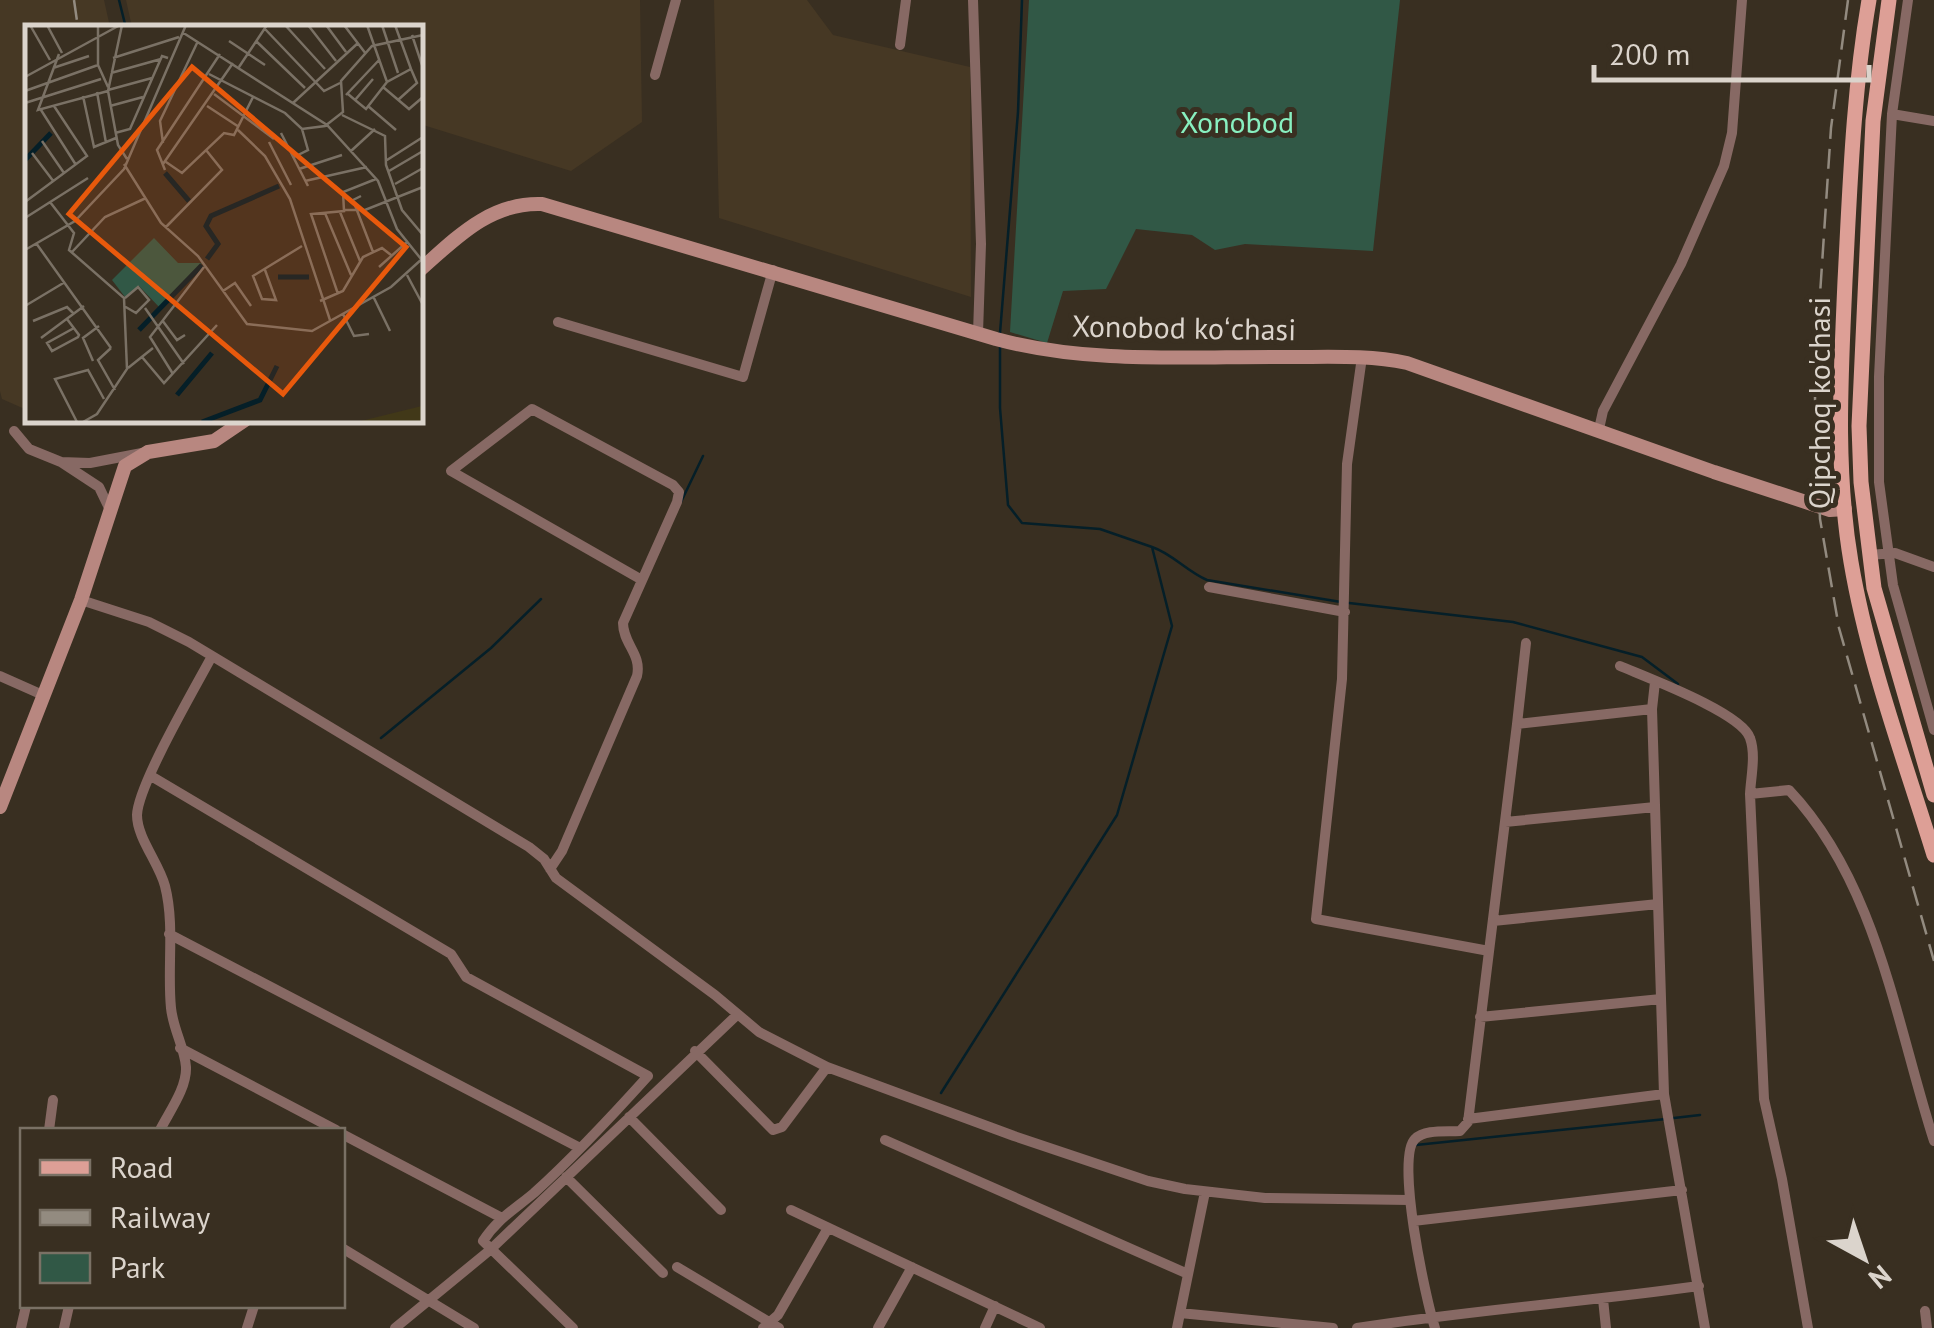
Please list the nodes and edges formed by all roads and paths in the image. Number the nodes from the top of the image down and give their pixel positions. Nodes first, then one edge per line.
1 (676, 0) edge
2 (906, 0) edge
3 (973, 0) edge
4 (1742, 0) edge
5 (1870, 0) edge
6 (1889, 0) edge
7 (1908, 0) edge
8 (900, 45) dead end
9 (656, 75) dead end
10 (1892, 114) junction
11 (1934, 121) edge
12 (422, 268) edge
13 (773, 270) junction
14 (558, 322) dead end
15 (978, 333) junction
16 (1362, 357) junction
17 (241, 422) edge
18 (1598, 429) junction
19 (14, 431) dead end
20 (148, 452) junction
21 (61, 462) junction
22 (1863, 508) junction
23 (1844, 509) junction
24 (110, 511) junction
25 (1888, 554) junction
26 (1868, 556) junction
27 (1850, 558) junction
28 (1934, 567) edge
29 (642, 580) junction
30 (1209, 588) dead end
31 (81, 600) junction
32 (1346, 612) junction
33 (1526, 644) dead end
34 (212, 656) junction
35 (1620, 666) dead end
36 (0, 676) edge
37 (1655, 682) junction
38 (45, 696) junction
39 (1652, 709) junction
40 (1516, 724) junction
41 (1934, 730) edge
42 (151, 776) junction
43 (1750, 794) junction
44 (1934, 795) edge
45 (0, 807) edge
46 (1655, 807) junction
47 (1504, 822) junction
48 (1934, 855) edge
49 (550, 868) junction
50 (1658, 904) junction
51 (1493, 921) junction
52 (169, 934) junction
53 (1489, 951) junction
54 (1661, 999) junction
55 (737, 1015) junction
56 (1480, 1017) junction
57 (180, 1048) junction
58 (696, 1051) junction
59 (827, 1067) junction
60 (648, 1076) junction
61 (664, 1084) junction
62 (1664, 1094) junction
63 (52, 1100) dead end
64 (628, 1117) junction
65 (1468, 1119) junction
66 (49, 1128) edge
67 (161, 1128) edge
68 (331, 1128) edge
69 (345, 1135) edge
70 (885, 1140) dead end
71 (1934, 1141) edge
72 (580, 1148) junction
73 (566, 1177) junction
74 (1682, 1190) junction
75 (1206, 1192) junction
76 (1409, 1200) junction
77 (720, 1210) dead end
78 (790, 1210) dead end
79 (500, 1218) junction
80 (1413, 1221) junction
81 (828, 1228) junction
82 (345, 1250) edge
83 (490, 1250) junction
84 (678, 1267) dead end
85 (912, 1267) junction
86 (663, 1273) dead end
87 (1188, 1274) junction
88 (1699, 1286) junction
89 (1603, 1299) junction
90 (426, 1300) junction
91 (995, 1306) junction
92 (1925, 1311) dead end
93 (1180, 1313) junction
94 (1433, 1322) edge
95 (771, 1326) edge
96 (395, 1328) edge
97 (474, 1328) edge
98 (573, 1328) edge
99 (878, 1328) edge
100 (985, 1328) edge
101 (1040, 1328) edge
102 (1177, 1328) edge
103 (1333, 1328) edge
104 (1357, 1328) edge
105 (1606, 1328) edge
106 (1704, 1328) edge
107 (1808, 1328) edge
108 (1927, 1328) edge

1 - 9 street
2 - 8 street
3 - 15 street
4 - 18 street
5 - 23 main road, Qipchoq ko'chasi
6 - 22 main road, Qipchoq ko'chasi
7 - 10 street
10 - 11 street
10 - 25 street
12 - 13 main road, Xonobod koʻchasi
13 - 14 street
13 - 15 main road, Xonobod koʻchasi
15 - 16 main road, Xonobod koʻchasi
16 - 18 main road, Xonobod koʻchasi
16 - 32 street
17 - 20 main road
18 - 23 main road, Xonobod koʻchasi
19 - 21 street
20 - 21 street
20 - 24 main road
21 - 24 street
22 - 23 main road
22 - 26 main road, Qipchoq ko'chasi
23 - 27 main road, Qipchoq ko'chasi
24 - 31 main road
25 - 26 street
25 - 28 street
25 - 41 street
26 - 27 main road
26 - 44 main road, Qipchoq ko'chasi
27 - 48 main road, Qipchoq ko'chasi
29 - 29 street
29 - 49 street
30 - 32 street
31 - 34 street
31 - 38 main road
32 - 53 street
33 - 40 street
34 - 42 street
34 - 49 street
35 - 37 street
36 - 38 street
37 - 39 street
37 - 43 street
38 - 45 main road
39 - 40 street
39 - 46 street
40 - 47 street
42 - 52 street
42 - 60 street
43 - 71 street
43 - 107 street
46 - 47 street
46 - 50 street
47 - 51 street
49 - 55 street
50 - 51 street
50 - 54 street
51 - 53 street
52 - 57 street
52 - 72 street
53 - 56 street
54 - 56 street
54 - 62 street
55 - 58 street
55 - 59 street
56 - 65 street
57 - 67 street
57 - 68 street
58 - 59 street
58 - 61 street
59 - 75 street
60 - 61 street
60 - 72 street
61 - 64 street
62 - 65 street
62 - 74 street
63 - 66 street
64 - 73 street
64 - 77 street
65 - 76 street
69 - 79 street
70 - 87 street
72 - 79 street
73 - 83 street
73 - 86 street
74 - 80 street
74 - 88 street
75 - 76 street
75 - 87 street
76 - 80 street
78 - 81 street
79 - 83 street
80 - 94 street
81 - 85 street
81 - 95 street
82 - 90 street
83 - 90 street
83 - 98 street
84 - 95 street
85 - 91 street
85 - 99 street
87 - 93 street
88 - 89 street
88 - 106 street
89 - 94 street
89 - 105 street
90 - 96 street
90 - 97 street
91 - 100 street
91 - 101 street
92 - 108 street
93 - 102 street
93 - 103 street
94 - 104 street

